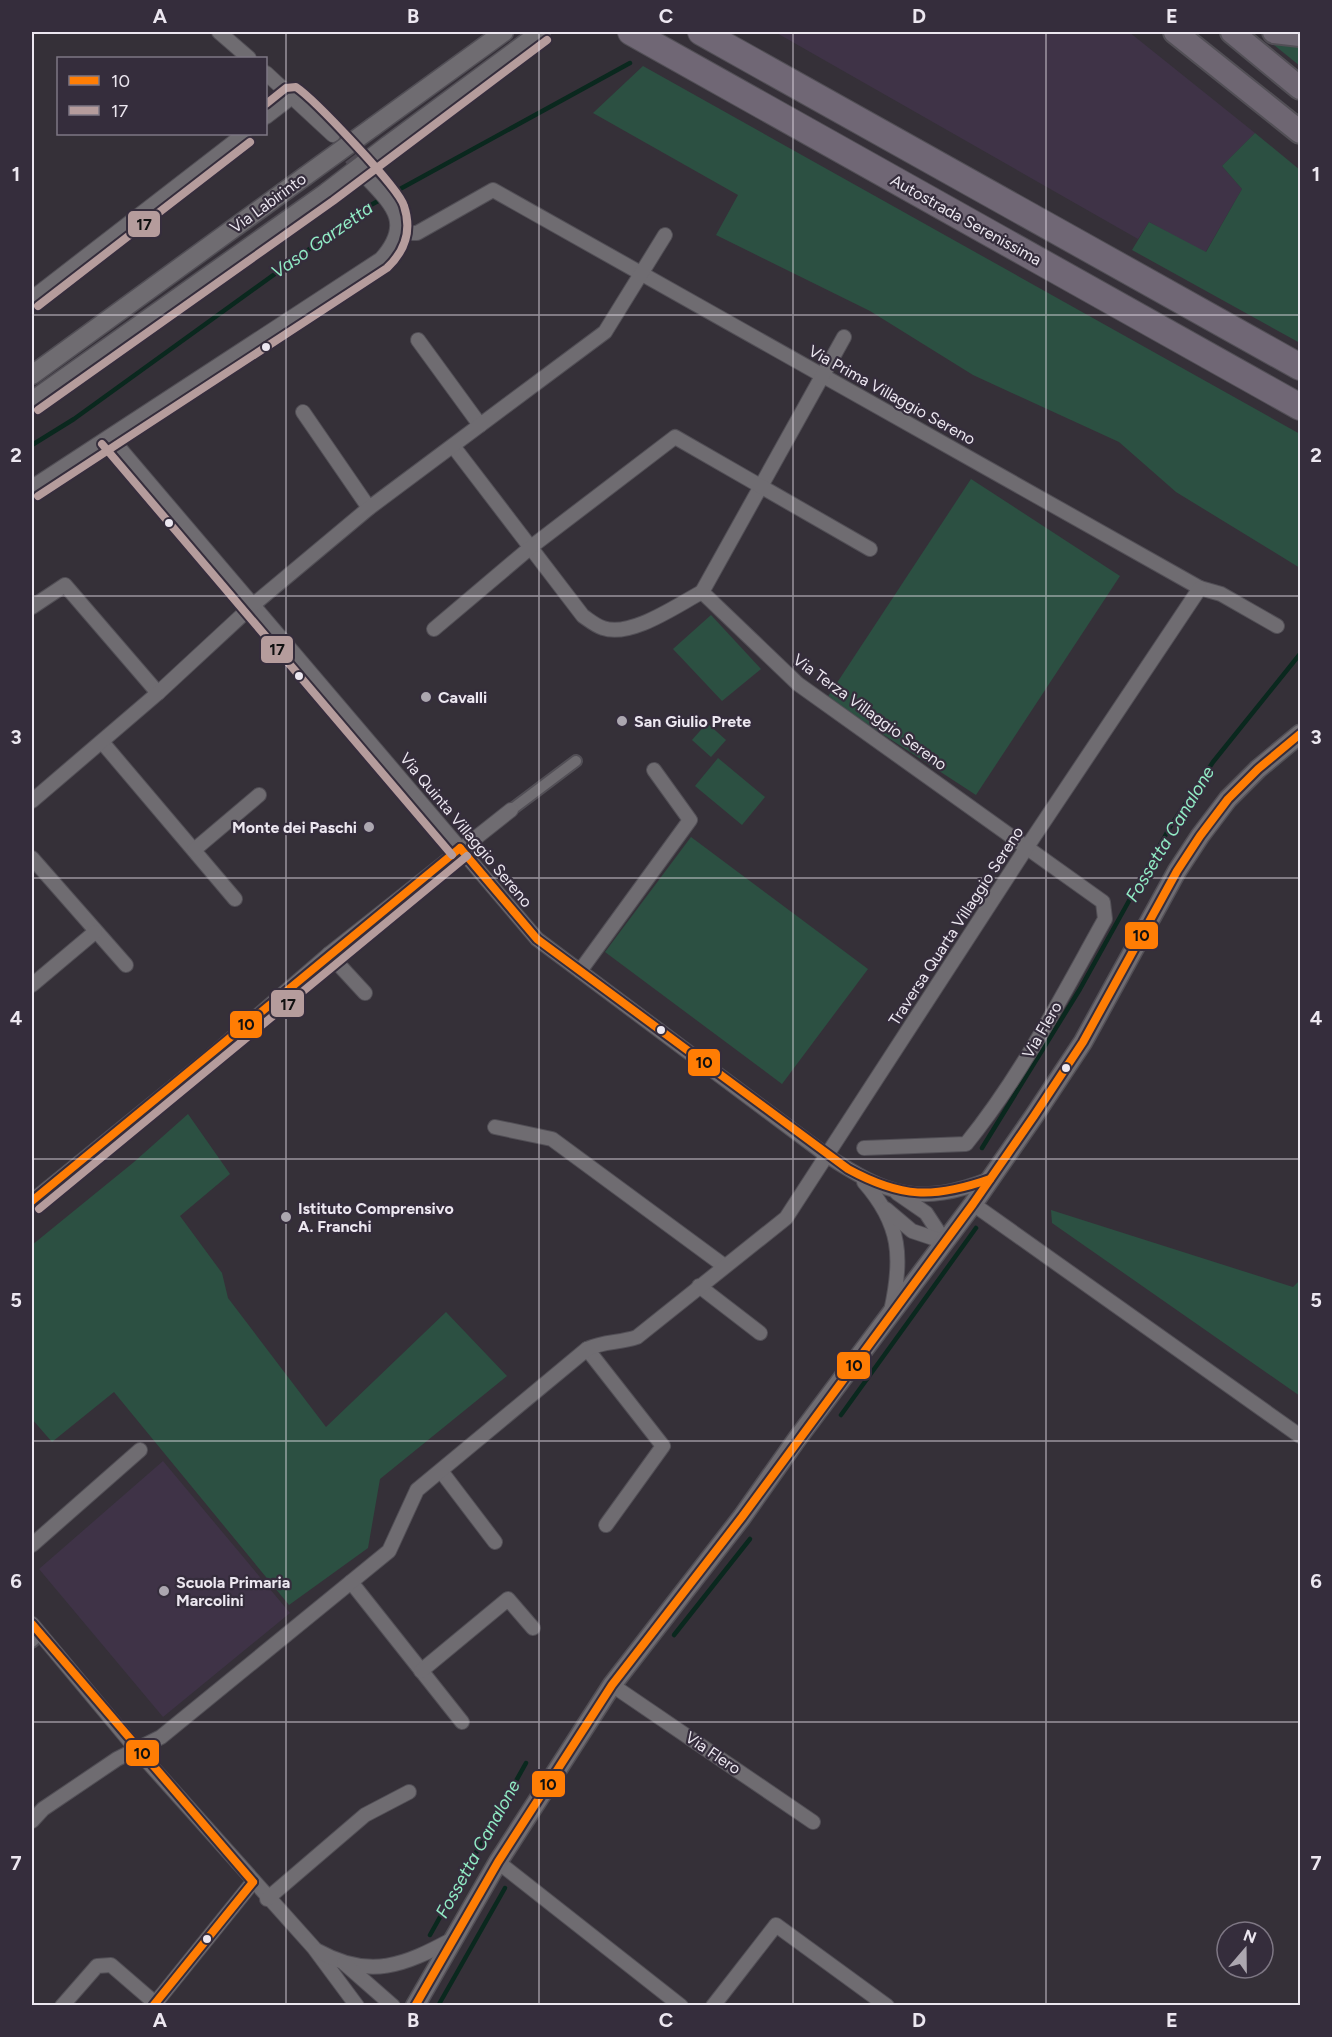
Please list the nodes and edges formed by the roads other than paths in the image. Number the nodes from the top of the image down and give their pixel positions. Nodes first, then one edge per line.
1 (219, 32) edge
2 (504, 32) edge
3 (540, 32) edge
4 (631, 32) edge
5 (701, 32) edge
6 (1174, 32) edge
7 (1232, 32) edge
8 (1274, 32) edge
9 (1300, 35) edge
10 (248, 57) edge
11 (267, 74) edge
12 (1300, 88) edge
13 (292, 97) junction
14 (267, 116) edge
15 (1300, 132) edge
16 (243, 135) edge
17 (333, 135) tunnel mouth
18 (364, 175) tunnel mouth
19 (397, 233) junction
20 (665, 235) dead end
21 (643, 273) junction
22 (32, 298) edge
23 (844, 337) dead end
24 (418, 340) dead end
25 (1300, 367) edge
26 (32, 375) edge
27 (824, 375) junction
28 (32, 402) edge
29 (1300, 407) edge
30 (303, 412) dead end
31 (480, 425) junction
32 (110, 436) junction
33 (453, 446) junction
34 (32, 487) edge
35 (761, 487) junction
36 (369, 508) junction
37 (531, 547) junction
38 (870, 549) dead end
39 (1200, 588) junction
40 (702, 592) junction
41 (253, 605) junction
42 (32, 607) edge
43 (1277, 626) dead end
44 (434, 629) dead end
45 (158, 693) junction
46 (1300, 734) edge
47 (102, 742) junction
48 (576, 761) dead end
49 (654, 770) dead end
50 (259, 795) dead end
51 (32, 801) edge
52 (511, 810) joint
53 (1028, 847) junction
54 (460, 848) junction
55 (194, 850) junction
56 (32, 858) edge
57 (235, 899) dead end
58 (95, 932) junction
59 (329, 954) junction
60 (126, 964) dead end
61 (580, 971) junction
62 (32, 985) edge
63 (365, 993) dead end
64 (495, 1127) dead end
65 (864, 1148) dead end
66 (826, 1155) junction
67 (860, 1177) junction
68 (990, 1179) junction
69 (894, 1191) junction
70 (32, 1201) edge
71 (973, 1204) junction
72 (885, 1208) junction
73 (945, 1242) junction
74 (723, 1265) junction
75 (699, 1286) junction
76 (890, 1316) junction
77 (760, 1333) dead end
78 (587, 1349) junction
79 (1300, 1436) edge
80 (140, 1450) dead end
81 (441, 1471) junction
82 (606, 1525) dead end
83 (495, 1542) dead end
84 (32, 1545) edge
85 (351, 1582) junction
86 (533, 1628) dead end
87 (34, 1634) edge
88 (421, 1671) junction
89 (612, 1685) junction
90 (462, 1722) dead end
91 (137, 1750) junction
92 (409, 1792) dead end
93 (32, 1820) edge
94 (813, 1822) dead end
95 (498, 1862) junction
96 (253, 1882) junction
97 (267, 1899) junction
98 (453, 1939) junction
99 (314, 1948) junction
100 (344, 1963) junction
101 (154, 2004) edge
102 (63, 2006) edge
103 (357, 2006) edge
104 (393, 2006) edge
105 (415, 2006) edge
106 (681, 2006) edge
107 (713, 2006) edge
108 (887, 2006) edge

1 - 10 street
2 - 26 street, Via Labirinto, bridge
3 - 28 street, Via Labirinto, bridge
4 - 29 highway, Autostrada Serenissima
5 - 25 highway
6 - 15 highway
7 - 12 highway
8 - 9 highway
11 - 13 street
13 - 14 street
13 - 17 street
16 - 22 street
18 - 19 street
19 - 21 street, Via Prima Villaggio Sereno
19 - 32 street
20 - 21 street
21 - 27 street, Via Prima Villaggio Sereno
21 - 31 street
23 - 27 street
24 - 31 street
27 - 35 street
27 - 39 street, Via Prima Villaggio Sereno
30 - 36 street
31 - 33 street
32 - 34 street
32 - 41 street, Via Quinta Villaggio Sereno
33 - 36 street
33 - 37 street
35 - 37 street
35 - 38 street
35 - 40 street
36 - 41 street
37 - 40 street
37 - 44 street
39 - 43 street, Via Prima Villaggio Sereno
39 - 53 street, Traversa Quarta Villaggio Sereno
40 - 53 street, Via Terza Villaggio Sereno
41 - 45 street
41 - 54 street, Via Quinta Villaggio Sereno
42 - 45 street
45 - 47 street
46 - 68 street
47 - 51 street
47 - 55 street
48 - 52 street
49 - 61 street
50 - 55 street
52 - 54 street
53 - 65 street, Via Flero
53 - 66 street, Traversa Quarta Villaggio Sereno
54 - 59 street
54 - 61 street, Via Quinta Villaggio Sereno
55 - 57 street
56 - 58 street
58 - 60 street
58 - 62 street
59 - 63 street
59 - 70 street
61 - 66 street, Via Quinta Villaggio Sereno
64 - 74 street
66 - 67 street, Via Quinta Villaggio Sereno
66 - 74 street, Traversa Quarta Villaggio Sereno
67 - 69 street, Via Quinta Villaggio Sereno
67 - 72 street, Via Quinta Villaggio Sereno
68 - 69 street, Via Quinta Villaggio Sereno
68 - 71 street
69 - 73 street, Via Quinta Villaggio Sereno
71 - 73 street
71 - 79 street
72 - 73 street, Via Quinta Villaggio Sereno
72 - 76 street, Via Quinta Villaggio Sereno
73 - 76 street
74 - 75 street, Traversa Quarta Villaggio Sereno
75 - 77 street
75 - 78 street, Traversa Quarta Villaggio Sereno
76 - 89 street
78 - 81 street, Traversa Quarta Villaggio Sereno
78 - 82 street
80 - 84 street
81 - 83 street
81 - 85 street, Traversa Quarta Villaggio Sereno
85 - 88 street
85 - 91 street, Traversa Quarta Villaggio Sereno
86 - 88 street
87 - 91 street
88 - 90 street
89 - 94 street, Via Flero
89 - 95 street
91 - 93 street, Traversa Quarta Villaggio Sereno
91 - 96 street
92 - 97 street
95 - 98 street
95 - 106 street
96 - 97 street
96 - 101 street
97 - 99 street
98 - 100 street
98 - 105 street
99 - 100 street
99 - 103 street
100 - 104 street
101 - 102 street
107 - 108 street

